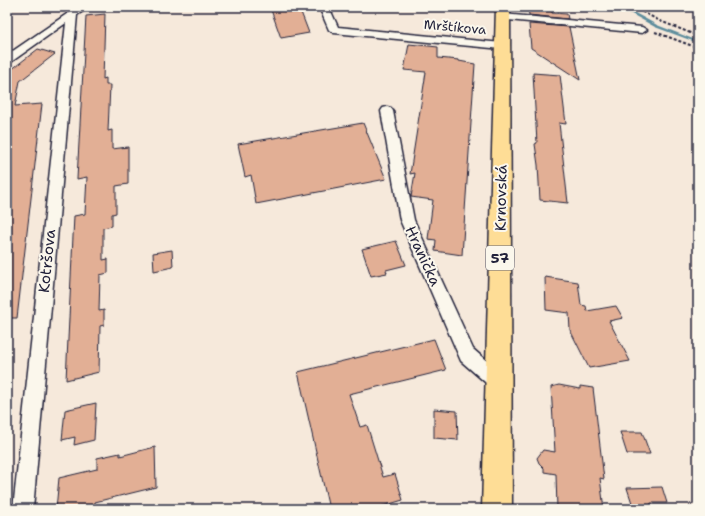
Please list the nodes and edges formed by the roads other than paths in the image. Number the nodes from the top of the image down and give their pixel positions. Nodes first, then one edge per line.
1 (324, 7) edge
2 (78, 10) edge
3 (503, 12) edge
4 (642, 30) dead end
5 (502, 46) junction
6 (7, 60) edge
7 (387, 111) dead end
8 (499, 383) junction
9 (23, 509) edge
10 (497, 509) edge

1 - 5 street, Mrštíkova
2 - 6 street
2 - 9 street, Kotršova
3 - 4 street
3 - 5 main road, Krnovská / 57
5 - 8 main road, Krnovská / 57
7 - 8 street, Hranička
8 - 10 main road, Krnovská / 57

